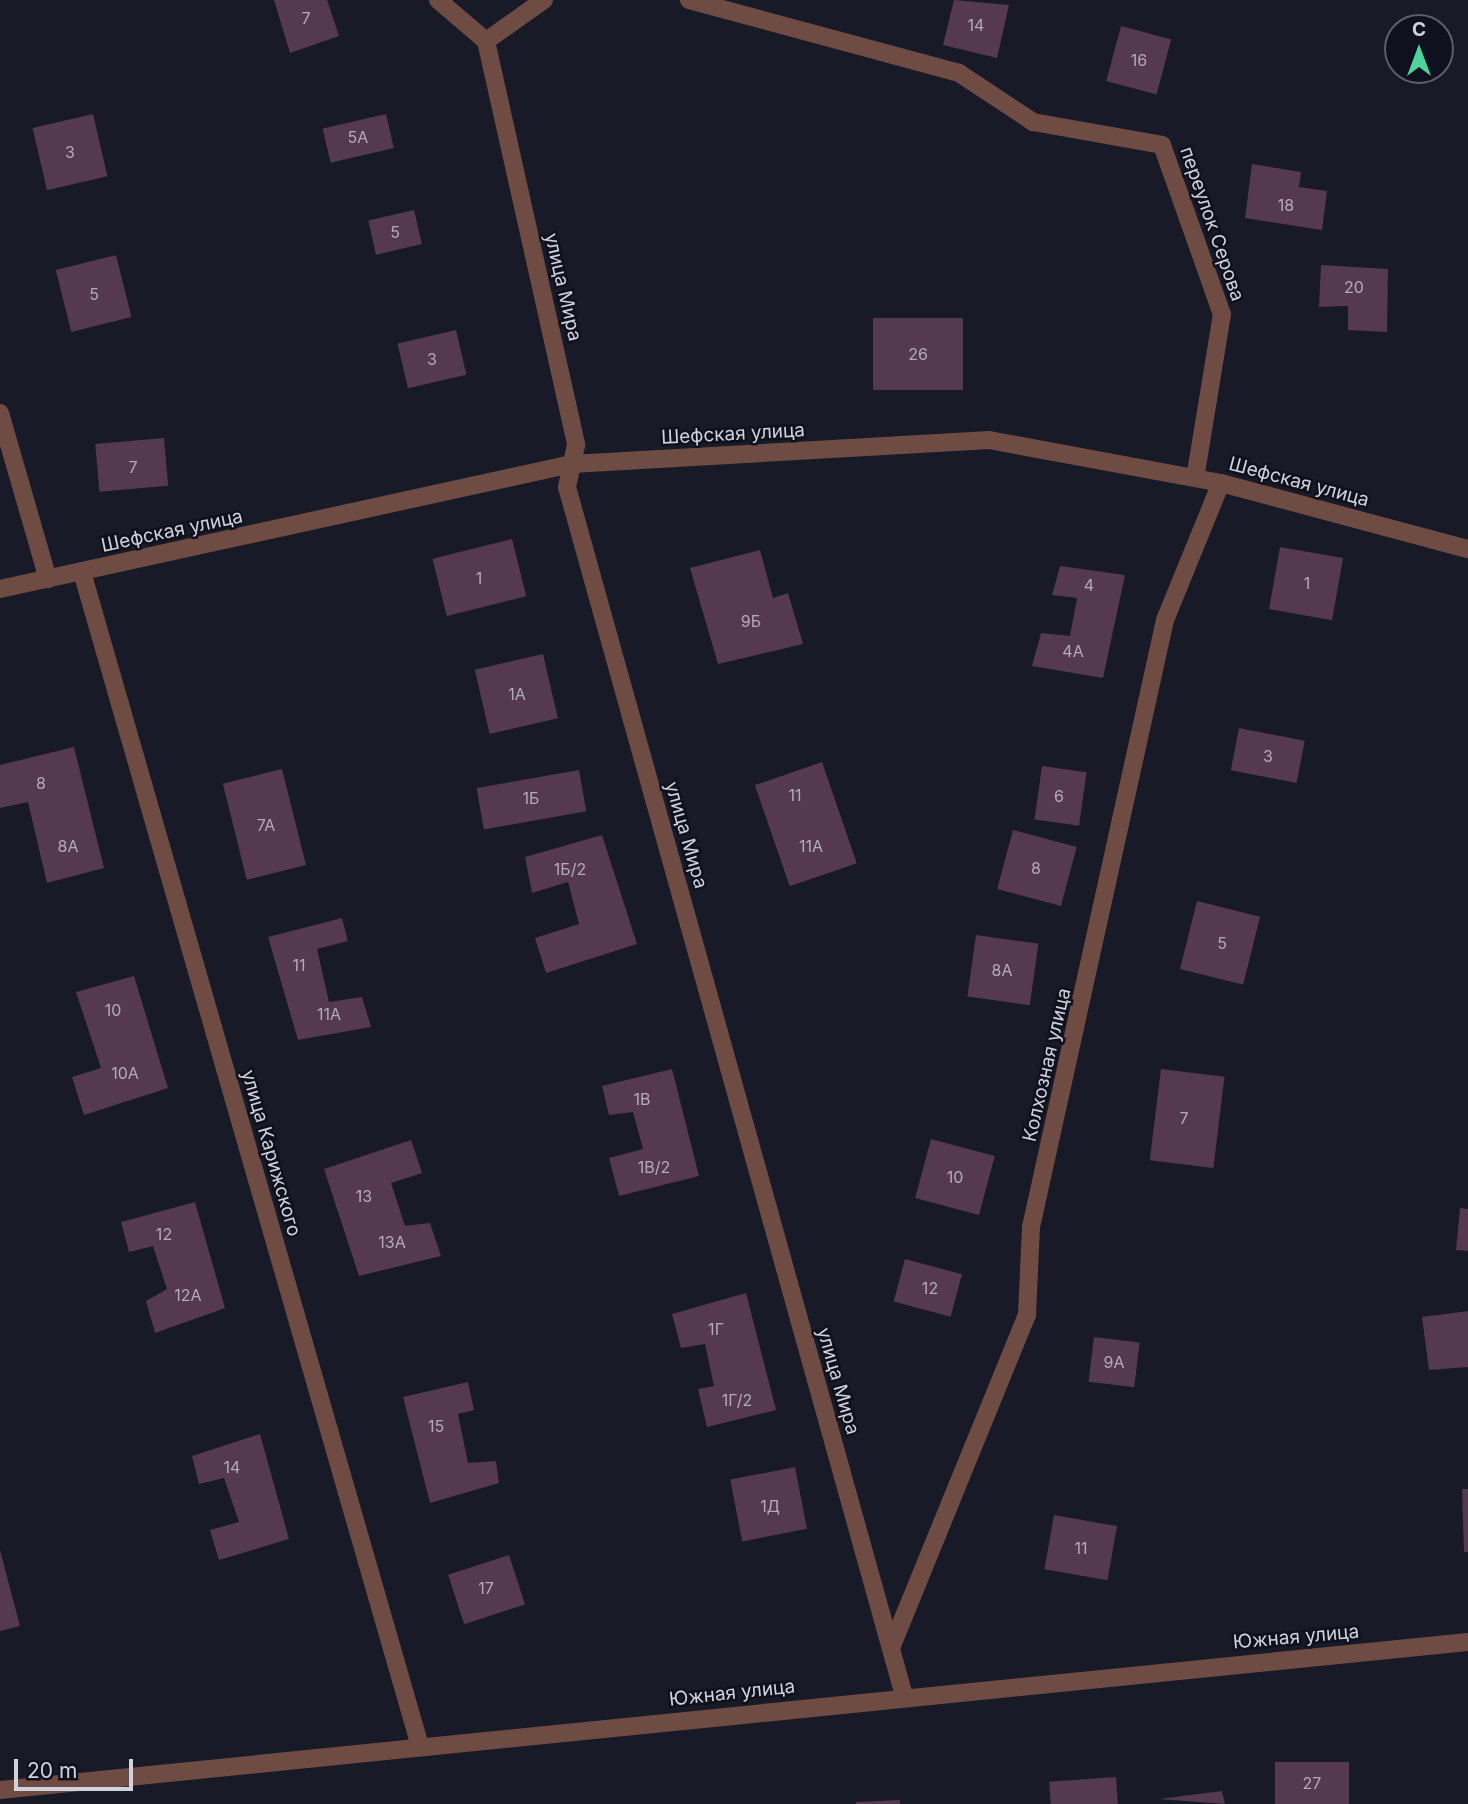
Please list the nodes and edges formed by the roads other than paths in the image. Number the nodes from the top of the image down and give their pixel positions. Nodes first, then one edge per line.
1 (438, 0) edge
2 (544, 0) edge
3 (689, 0) edge
4 (486, 41) junction
5 (0, 413) edge
6 (572, 464) junction
7 (1195, 478) junction
8 (1221, 483) junction
9 (1468, 549) edge
10 (82, 572) junction
11 (48, 579) junction
12 (0, 589) edge
13 (1468, 1642) edge
14 (891, 1648) junction
15 (904, 1696) junction
16 (420, 1746) junction
17 (0, 1790) edge

1 - 4 street
2 - 4 street
3 - 7 street, переулок Серова
4 - 6 street, улица Мира
5 - 11 street
6 - 7 street, Шефская улица
6 - 10 street, Шефская улица
6 - 14 street, улица Мира
7 - 8 street, Шефская улица
8 - 9 street, Шефская улица
8 - 14 street, Колхозная улица
10 - 11 street, Шефская улица
10 - 16 street, улица Карижского
11 - 12 street, Шефская улица
13 - 15 street, Южная улица
14 - 15 street, улица Мира
15 - 16 street, Южная улица
16 - 17 street, Южная улица

